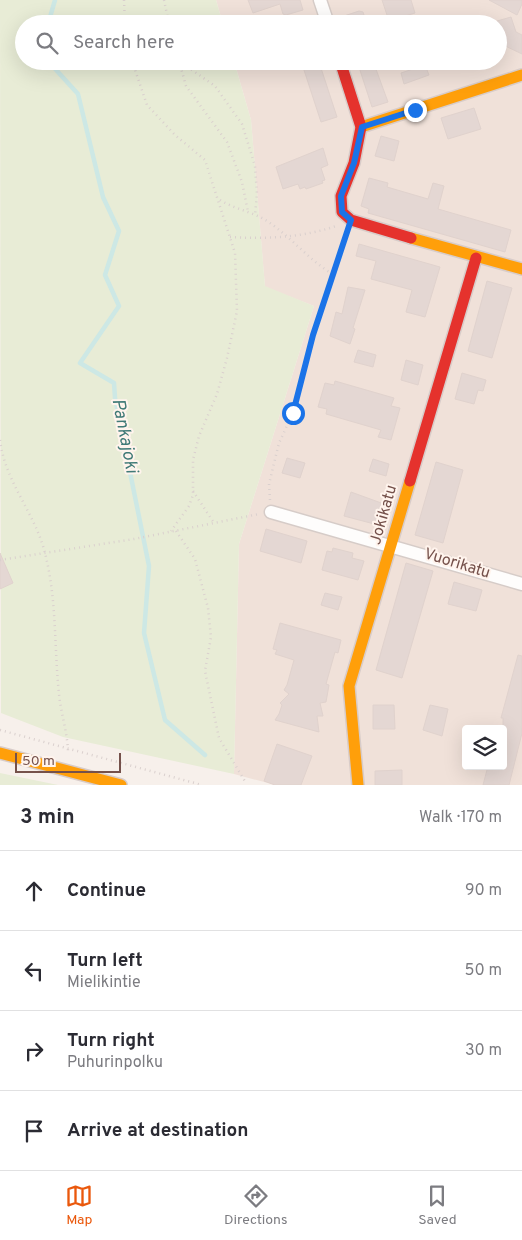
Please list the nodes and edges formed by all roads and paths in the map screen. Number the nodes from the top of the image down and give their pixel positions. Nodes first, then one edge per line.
1 (124, 0) edge
2 (164, 0) edge
3 (320, 0) edge
4 (125, 15) edge
5 (167, 15) edge
6 (325, 15) edge
7 (135, 70) edge
8 (182, 70) edge
9 (192, 70) edge
10 (343, 70) edge
11 (522, 75) edge
12 (362, 127) junction
13 (219, 199) junction
14 (248, 212) junction
15 (255, 215) junction
16 (351, 220) junction
17 (289, 236) junction
18 (230, 237) junction
19 (476, 258) junction
20 (522, 269) edge
21 (334, 276) junction
22 (0, 440) edge
23 (193, 490) junction
24 (271, 512) junction
25 (214, 523) junction
26 (176, 531) junction
27 (170, 532) junction
28 (392, 545) junction
29 (45, 553) junction
30 (0, 560) edge
31 (522, 584) edge
32 (0, 730) edge
33 (68, 750) junction
34 (0, 753) edge
35 (69, 771) junction
36 (246, 783) dead end
37 (121, 785) edge
38 (202, 785) edge
39 (358, 785) edge

1 - 4 path
2 - 5 path
3 - 6 street
7 - 13 path
8 - 14 path
9 - 15 path
10 - 12 street
11 - 12 street
12 - 16 street
13 - 14 path
13 - 18 path
14 - 15 path
15 - 17 path
16 - 17 path
16 - 19 street
16 - 21 path
17 - 18 path
17 - 21 path
18 - 23 path
19 - 20 street
19 - 28 street, Jokikatu
21 - 24 path
22 - 29 path
23 - 25 path
23 - 27 path
24 - 25 path
24 - 28 street, Vuorikatu
25 - 26 path
26 - 27 path
26 - 36 path
27 - 29 path
28 - 31 street, Vuorikatu
28 - 39 street, Jokikatu
29 - 30 path
29 - 33 path
32 - 33 path
33 - 35 path
33 - 38 path
34 - 35 street
35 - 37 street

